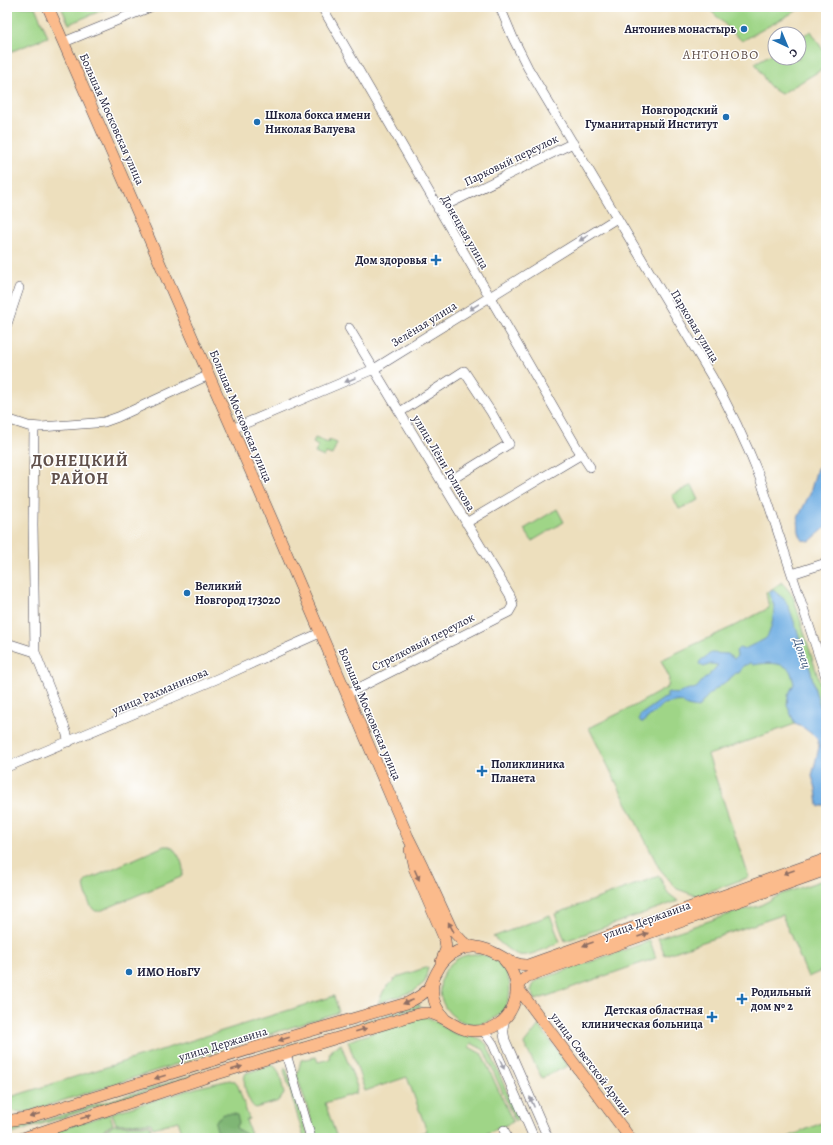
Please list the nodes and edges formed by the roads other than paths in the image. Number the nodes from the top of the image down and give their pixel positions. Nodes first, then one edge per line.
1 (48, 7) edge
2 (150, 7) edge
3 (322, 7) edge
4 (500, 7) edge
5 (64, 42) junction
6 (573, 143) junction
7 (438, 209) junction
8 (617, 218) junction
9 (19, 288) dead end
10 (489, 297) junction
11 (7, 324) edge
12 (349, 328) dead end
13 (374, 369) junction
14 (210, 376) junction
15 (400, 412) junction
16 (7, 419) edge
17 (34, 427) junction
18 (232, 429) junction
19 (582, 454) junction
20 (590, 467) dead end
21 (443, 485) junction
22 (466, 523) junction
23 (826, 563) edge
24 (792, 574) junction
25 (509, 612) joint
26 (320, 633) junction
27 (7, 642) edge
28 (34, 652) junction
29 (826, 677) edge
30 (347, 694) junction
31 (69, 742) junction
32 (7, 767) edge
33 (408, 837) junction
34 (826, 859) edge
35 (826, 870) edge
36 (482, 948) junction
37 (496, 953) junction
38 (437, 972) junction
39 (517, 986) junction
40 (532, 1006) junction
41 (505, 1018) junction
42 (447, 1021) junction
43 (482, 1031) junction
44 (286, 1054) junction
45 (206, 1063) junction
46 (210, 1076) junction
47 (7, 1121) edge
48 (23, 1138) edge
49 (311, 1138) edge
50 (534, 1138) edge
51 (548, 1138) edge
52 (630, 1138) edge

1 - 5 main road, Большая Московская улица
2 - 5 street
3 - 7 street, Донецкая улица
4 - 6 street, Парковая улица
5 - 14 main road, Большая Московская улица
6 - 7 street, Парковый переулок
6 - 8 street, Парковая улица
7 - 10 street, Донецкая улица
8 -> 10 street, Зелёная улица
8 - 24 street, Парковая улица
9 - 11 street
10 -> 13 street, Зелёная улица
10 - 19 street, Донецкая улица
12 - 13 street, улица Лёни Голикова
13 - 15 street, улица Лёни Голикова
13 -> 18 street, Зелёная улица
14 - 17 street
14 - 18 main road, Большая Московская улица
15 - 21 street, улица Лёни Голикова
15 - 21 street
16 - 17 street
17 - 28 street
18 - 26 main road, Большая Московская улица
19 - 20 street, Донецкая улица
19 - 22 street
21 - 22 street, улица Лёни Голикова
22 - 25 street, улица Лёни Голикова
23 - 24 street
24 - 29 street, Парковая улица
25 - 30 street, Стрелковый переулок
26 - 30 main road, Большая Московская улица
26 - 31 street, улица Рахманинова
27 - 28 street
28 - 31 street
30 - 33 main road, Большая Московская улица
31 - 32 street, улица Рахманинова
36 -> 33 main road, Большая Московская улица
33 -> 38 main road, Большая Московская улица
34 -> 37 main road, улица Державина
39 -> 35 main road, улица Державина
36 - 37 main road, улица Державина
36 - 38 main road, улица Державина
37 - 39 main road, улица Державина
38 - 42 main road
38 -> 45 main road, улица Державина
39 - 40 main road, улица Советской Армии
39 - 41 main road
40 - 41 main road
40 - 52 main road, улица Советской Армии
41 - 43 main road
51 -> 41 street
42 - 43 main road
44 -> 42 main road
43 -> 50 street
46 -> 44 main road
44 - 49 street
45 - 46 main road
45 -> 47 main road, улица Державина
48 -> 46 main road

